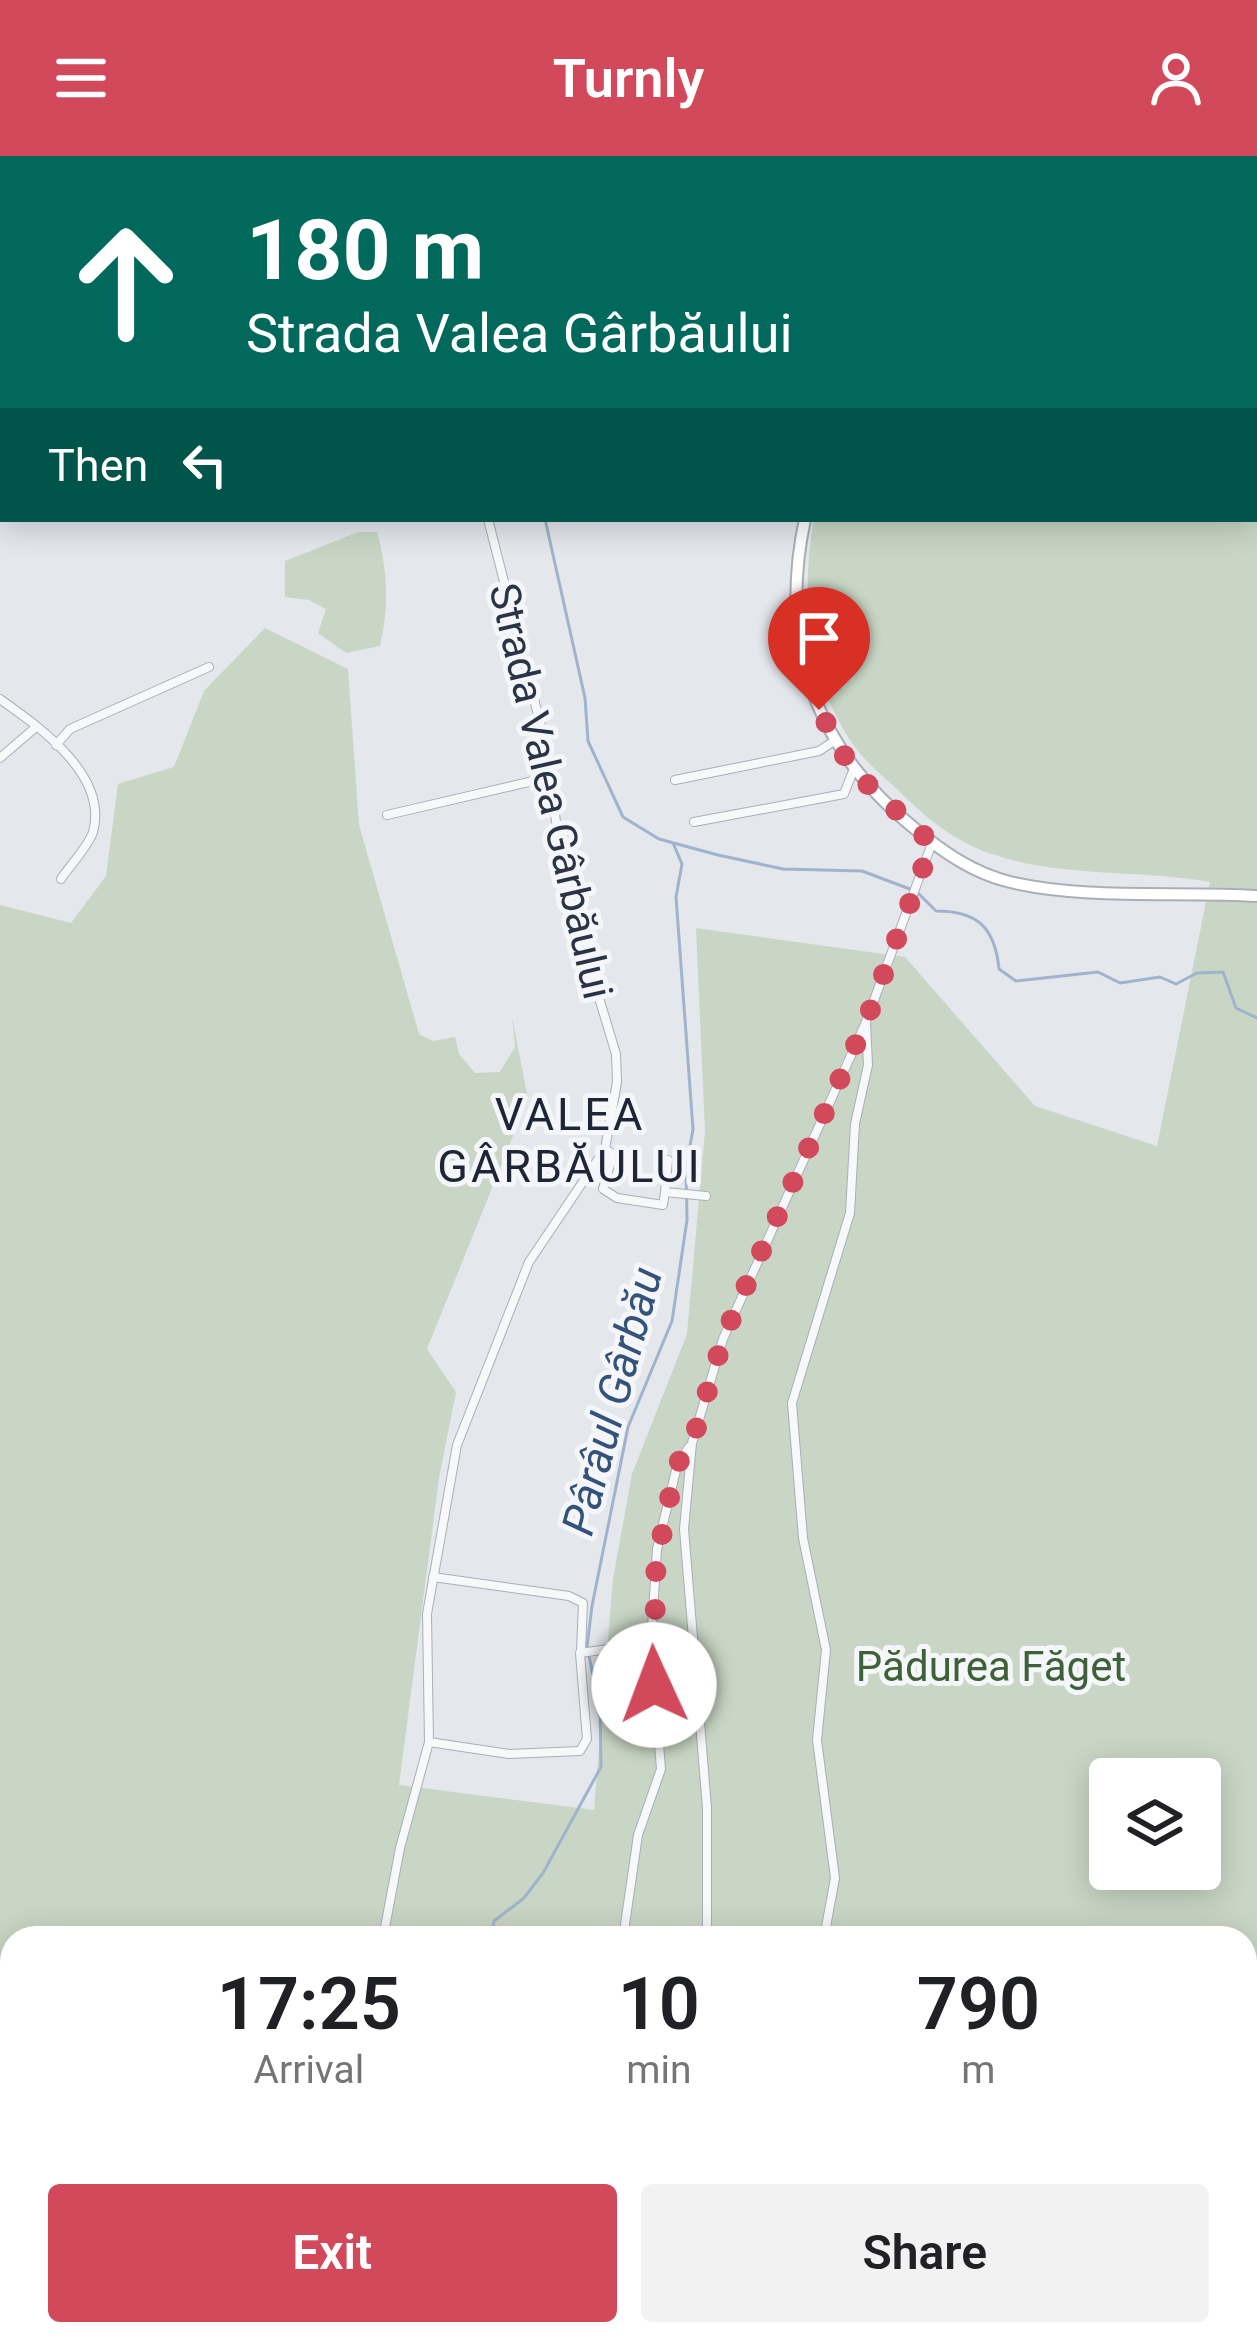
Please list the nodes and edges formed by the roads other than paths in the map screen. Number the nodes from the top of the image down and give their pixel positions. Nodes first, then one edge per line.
1 (489, 522) edge
2 (804, 522) edge
3 (209, 668) dead end
4 (0, 699) edge
5 (36, 727) junction
6 (834, 741) junction
7 (56, 745) junction
8 (0, 758) edge
9 (853, 771) junction
10 (550, 777) junction
11 (675, 779) dead end
12 (387, 815) dead end
13 (694, 822) dead end
14 (932, 843) junction
15 (61, 879) dead end
16 (1257, 896) edge
17 (866, 1022) junction
18 (605, 1149) junction
19 (668, 1160) dead end
20 (664, 1192) junction
21 (706, 1196) dead end
22 (692, 1443) junction
23 (433, 1577) junction
24 (651, 1643) junction
25 (586, 1650) junction
26 (429, 1742) junction
27 (385, 1926) edge
28 (625, 1926) edge
29 (707, 1926) edge
30 (826, 1926) edge

1 - 10 street, Strada Valea Gârbăului
2 - 6 main road
3 - 7 street
4 - 5 street
5 - 7 street
5 - 8 street
6 - 9 main road
6 - 11 street
7 - 15 street
9 - 13 street
9 - 14 main road
10 - 12 street
10 - 18 street, Strada Valea Gârbăului
14 - 16 main road
14 - 17 street
17 - 22 street
17 - 30 street
18 - 20 street
18 - 23 street
19 - 20 street
20 - 21 street
22 - 24 street
22 - 29 street
23 - 25 street
23 - 26 street
24 - 25 street
24 - 28 street
25 - 26 street
26 - 27 street

